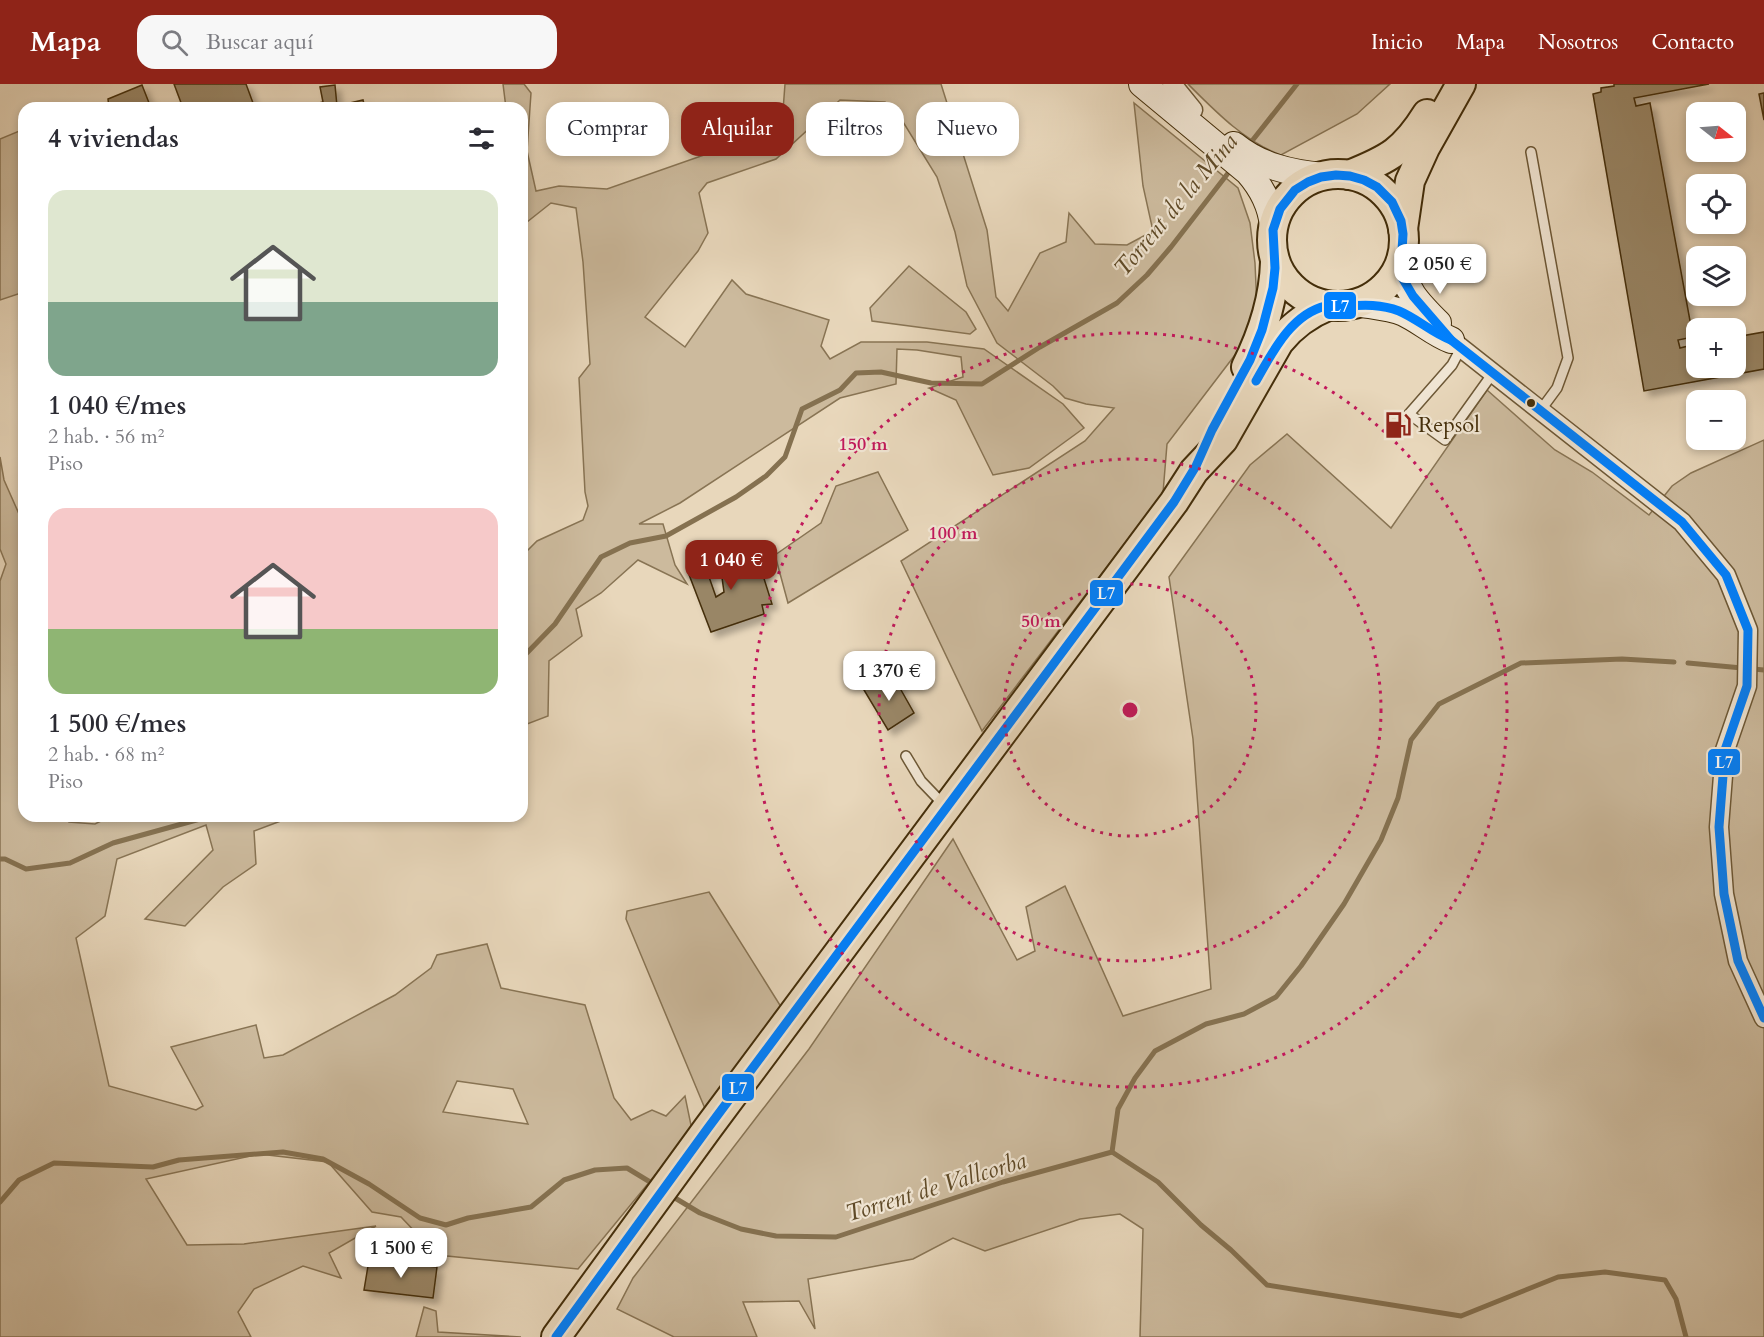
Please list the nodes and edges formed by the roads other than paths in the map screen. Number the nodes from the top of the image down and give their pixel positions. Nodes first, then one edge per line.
1 (1142, 84) edge
2 (1162, 84) edge
3 (1172, 84) edge
4 (1445, 84) edge
5 (1461, 84) edge
6 (1193, 110) junction
7 (1532, 152) dead end
8 (1336, 175) junction
9 (1273, 226) junction
10 (1403, 230) junction
11 (1400, 261) junction
12 (1275, 262) junction
13 (1342, 304) junction
14 (1456, 344) junction
15 (1493, 373) junction
16 (1540, 411) junction
17 (1194, 471) junction
18 (906, 756) dead end
19 (947, 808) junction
20 (1764, 1018) edge
21 (556, 1337) edge

1 - 9 street
2 - 6 street
3 - 6 street
4 - 8 main road
5 - 10 main road
6 - 8 street
7 - 16 lane
8 - 9 main road
8 - 10 main road
9 - 12 main road
10 - 11 main road
11 - 13 main road
11 - 14 street
12 - 13 main road
12 - 17 main road
13 - 14 street
13 - 17 main road
14 - 15 street
14 - 15 lane
15 - 16 street
16 - 20 street
17 - 19 main road
18 - 19 lane
19 - 21 main road

